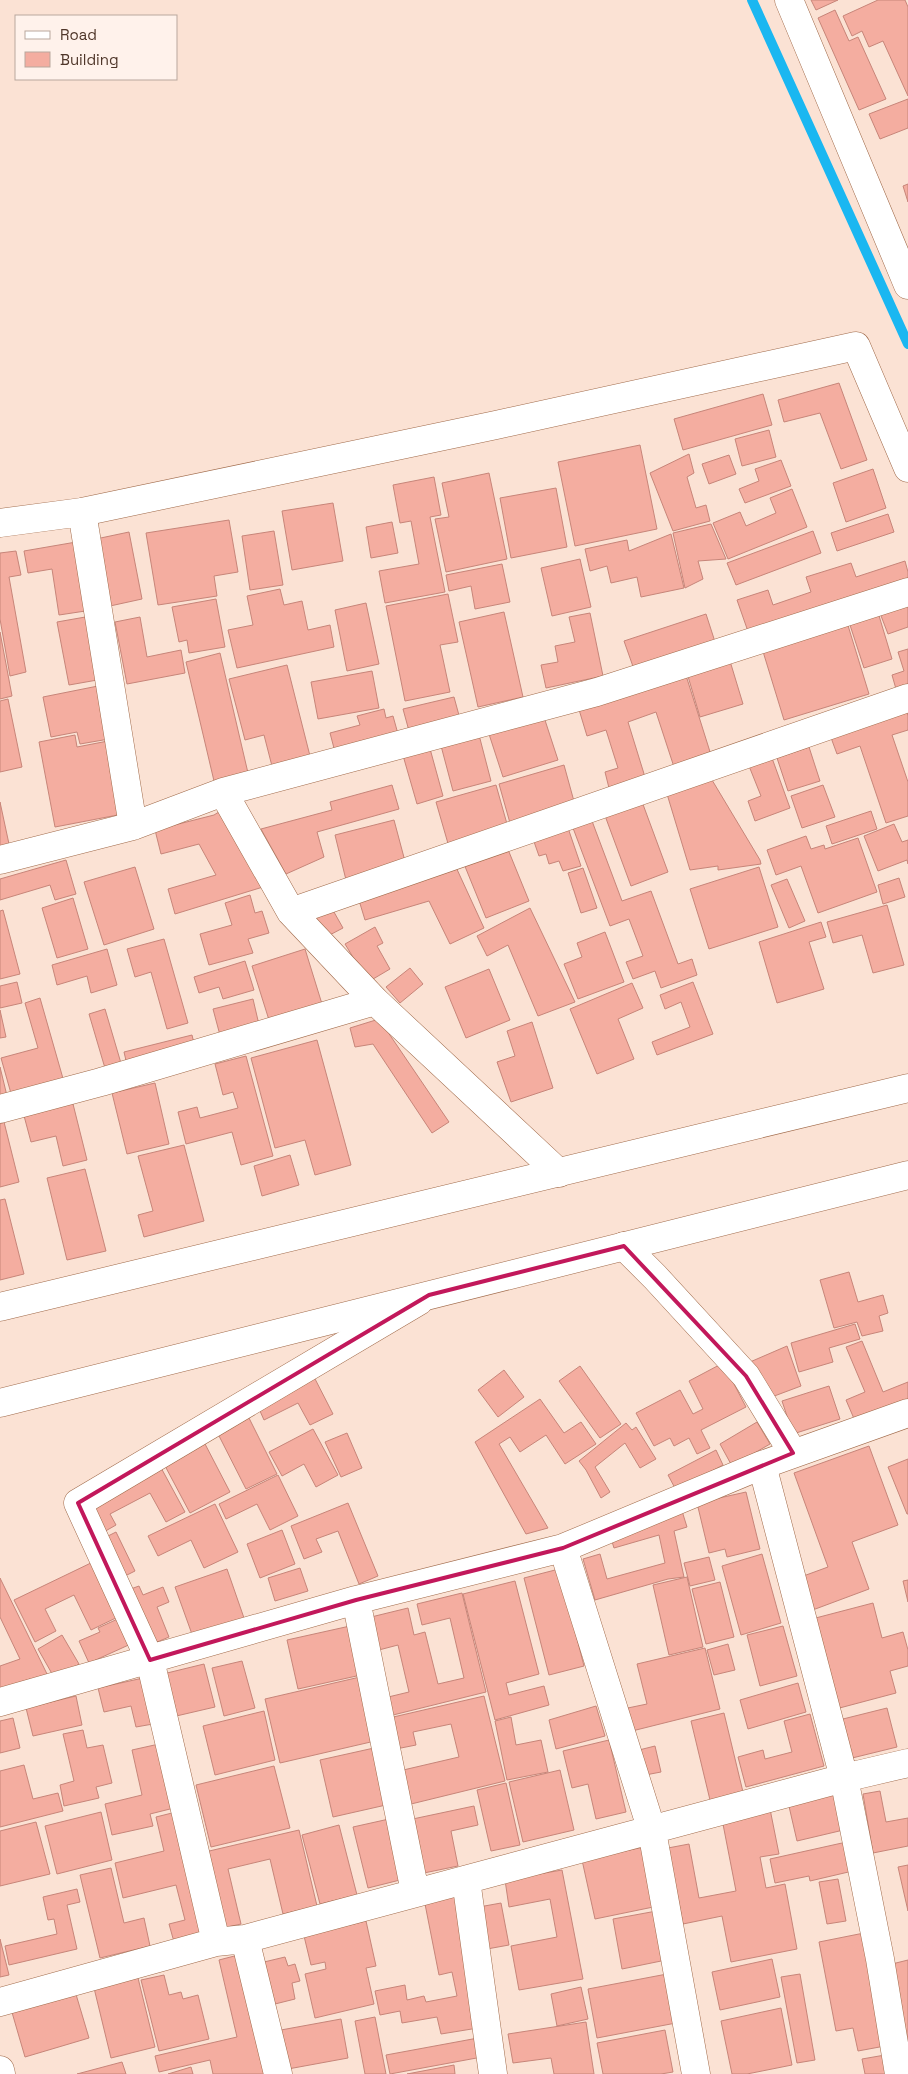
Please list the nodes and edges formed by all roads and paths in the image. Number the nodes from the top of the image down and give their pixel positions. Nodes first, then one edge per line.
1 (789, 0) edge
2 (908, 285) edge
3 (900, 425) edge
4 (908, 468) edge
5 (82, 512) junction
6 (0, 523) edge
7 (908, 592) edge
8 (908, 698) edge
9 (223, 792) junction
10 (133, 826) junction
11 (0, 860) edge
12 (291, 912) junction
13 (375, 1001) junction
14 (908, 1088) edge
15 (0, 1109) edge
16 (559, 1173) junction
17 (908, 1175) edge
18 (624, 1246) junction
19 (429, 1295) junction
20 (0, 1307) edge
21 (0, 1403) edge
22 (908, 1413) edge
23 (793, 1453) junction
24 (762, 1465) junction
25 (562, 1548) junction
26 (356, 1600) junction
27 (150, 1660) junction
28 (0, 1702) edge
29 (908, 1763) edge
30 (844, 1778) junction
31 (652, 1830) junction
32 (466, 1880) junction
33 (415, 1892) junction
34 (245, 1939) junction
35 (216, 1942) junction
36 (0, 2002) edge
37 (0, 2070) edge
38 (1, 2074) edge
39 (278, 2074) edge
40 (493, 2074) edge
41 (696, 2074) edge
42 (900, 2074) edge

1 - 2 street
3 - 4 street
3 - 5 street
5 - 6 street
5 - 10 street
7 - 9 street
8 - 12 street
9 - 10 street
9 - 12 street
10 - 11 street
12 - 13 street
13 - 15 street
13 - 16 street
14 - 16 street
16 - 20 street
17 - 18 street
18 - 19 street
18 - 23 street
19 - 21 street
19 - 27 street
22 - 23 street
23 - 24 street
24 - 25 street
24 - 30 street
25 - 26 street
25 - 31 street
26 - 27 street
26 - 33 street
27 - 28 street
27 - 35 street
29 - 30 street
30 - 31 street
30 - 42 street
31 - 32 street
31 - 41 street
32 - 33 street
32 - 40 street
33 - 34 street
34 - 35 street
34 - 39 street
35 - 36 street
37 - 38 street

